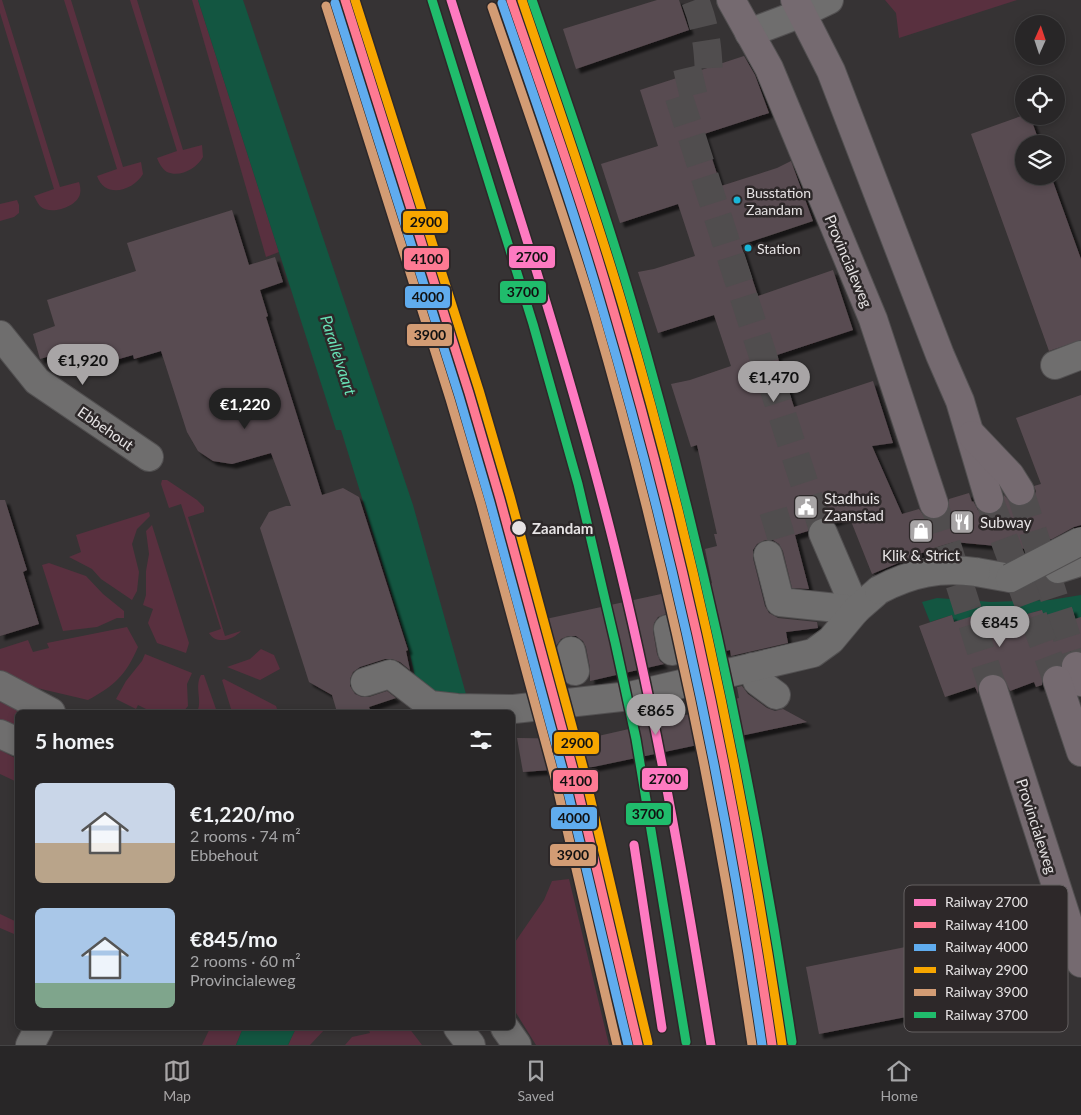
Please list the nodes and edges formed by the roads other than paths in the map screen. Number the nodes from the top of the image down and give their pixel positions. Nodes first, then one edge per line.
1 (732, 0) edge
2 (828, 0) edge
3 (798, 6) edge
4 (749, 33) junction
5 (0, 335) edge
6 (1081, 355) edge
7 (1055, 365) dead end
8 (969, 432) junction
9 (148, 457) dead end
10 (1020, 491) tunnel mouth
11 (989, 499) tunnel mouth
12 (934, 504) tunnel mouth
13 (823, 533) dead end
14 (1081, 541) edge
15 (768, 555) dead end
16 (1080, 562) edge
17 (1010, 578) junction
18 (856, 610) junction
19 (753, 667) junction
20 (1071, 676) tunnel mouth
21 (378, 678) dead end
22 (0, 685) edge
23 (993, 689) tunnel mouth
24 (776, 695) dead end
25 (47, 710) edge
26 (0, 734) edge
27 (15, 741) edge
28 (1080, 742) edge
29 (1056, 885) edge
30 (1068, 923) edge
31 (1081, 963) edge
32 (39, 1030) edge
33 (460, 1030) edge
34 (506, 1030) edge
35 (30, 1045) edge
36 (471, 1045) edge
37 (517, 1045) edge

1 - 4 main road, Provincialeweg
2 - 3 street
3 - 4 street
3 - 8 main road
4 - 12 main road, Provincialeweg
5 - 9 street, Ebbehout
6 - 7 street
8 - 10 main road
8 - 11 main road
13 - 18 street
14 - 17 street, bridge
15 - 18 street
16 - 17 street
17 - 18 street, bridge
18 - 19 street
19 - 21 street
19 - 24 street
20 - 28 main road
22 - 25 street
23 - 29 main road, Provincialeweg
26 - 27 street
30 - 31 main road, Provincialeweg
32 - 35 street
33 - 36 street
34 - 37 street

